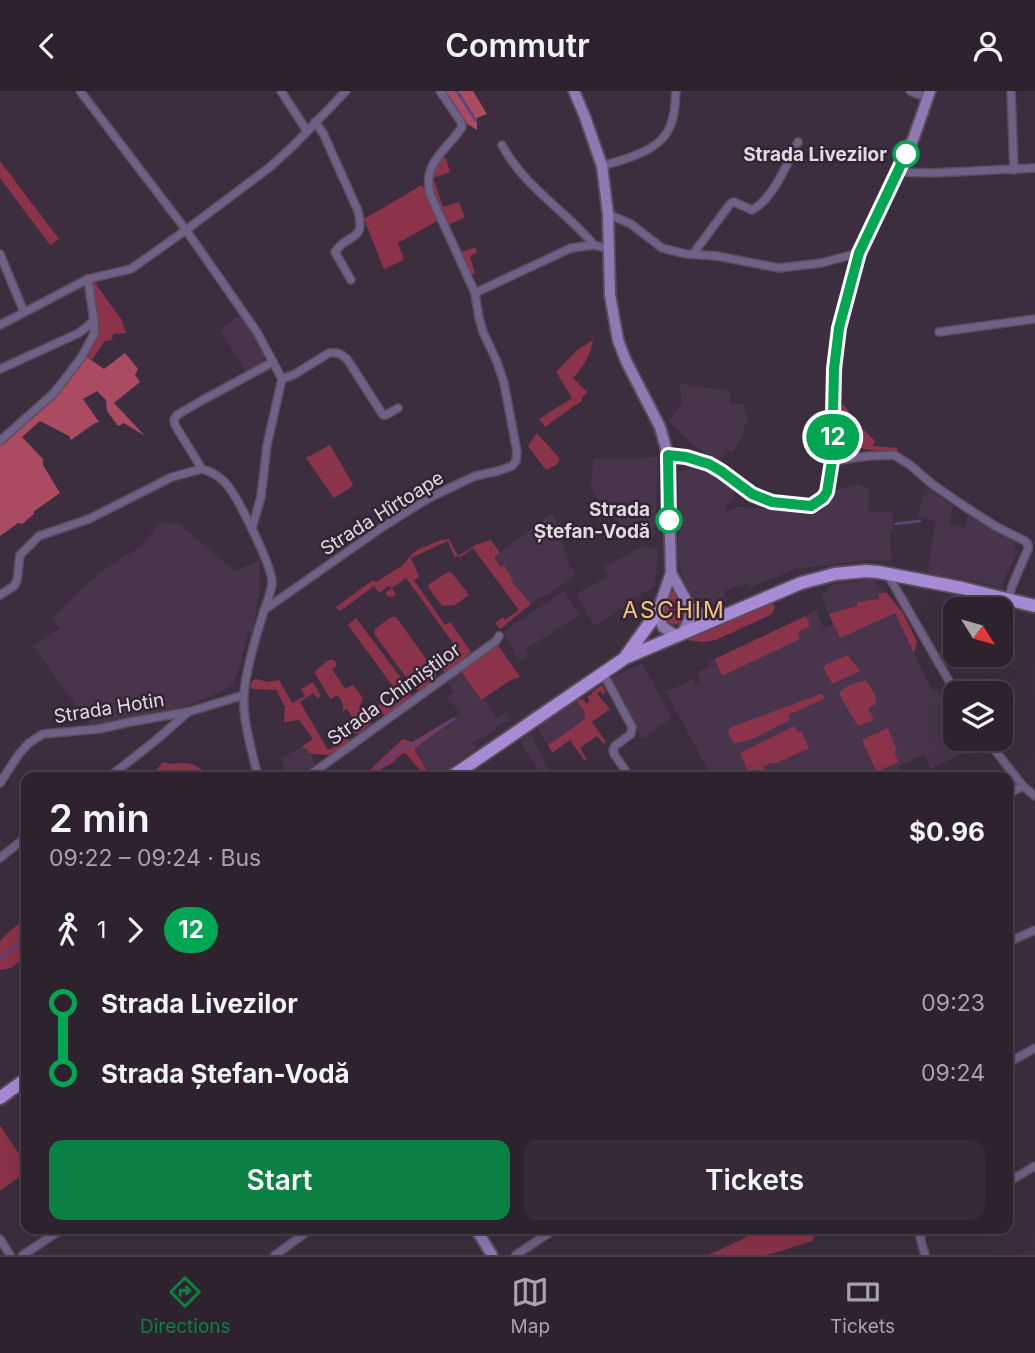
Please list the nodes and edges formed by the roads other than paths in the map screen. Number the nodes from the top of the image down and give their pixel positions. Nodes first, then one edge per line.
1 (80, 91) edge
2 (281, 91) edge
3 (346, 91) edge
4 (440, 91) edge
5 (573, 91) edge
6 (676, 91) edge
7 (910, 91) edge
8 (1011, 91) edge
9 (929, 94) edge
10 (315, 122) junction
11 (307, 131) junction
12 (798, 142) dead end
13 (502, 145) dead end
14 (602, 166) junction
15 (1035, 168) edge
16 (1014, 170) junction
17 (899, 172) junction
18 (608, 214) junction
19 (186, 230) junction
20 (594, 245) junction
21 (608, 249) junction
22 (859, 253) junction
23 (0, 254) edge
24 (693, 254) junction
25 (88, 279) junction
26 (351, 280) dead end
27 (475, 293) junction
28 (24, 311) junction
29 (1035, 319) edge
30 (94, 321) junction
31 (0, 325) edge
32 (939, 332) dead end
33 (274, 362) junction
34 (0, 369) edge
35 (282, 379) junction
36 (398, 408) dead end
37 (0, 441) edge
38 (668, 455) junction
39 (832, 461) junction
40 (202, 469) junction
41 (252, 528) junction
42 (671, 573) junction
43 (887, 574) junction
44 (0, 594) edge
45 (999, 597) edge
46 (1009, 597) edge
47 (1013, 600) edge
48 (1035, 605) edge
49 (691, 609) junction
50 (264, 610) junction
51 (656, 613) junction
52 (715, 618) junction
53 (679, 634) junction
54 (499, 636) dead end
55 (625, 658) junction
56 (603, 672) junction
57 (949, 681) edge
58 (244, 695) junction
59 (188, 712) junction
60 (995, 751) edge
61 (115, 772) edge
62 (257, 772) edge
63 (314, 772) edge
64 (458, 772) edge
65 (626, 772) edge
66 (1012, 772) edge
67 (1013, 773) edge
68 (0, 783) edge
69 (1023, 786) junction
70 (1013, 791) edge
71 (1035, 796) edge
72 (21, 841) edge
73 (0, 857) edge
74 (1035, 930) edge
75 (1013, 940) edge
76 (1035, 1048) edge
77 (1013, 1060) edge
78 (21, 1083) edge
79 (0, 1098) edge
80 (1035, 1166) edge
81 (1013, 1179) edge
82 (54, 1234) edge
83 (304, 1234) edge
84 (479, 1234) edge
85 (548, 1234) edge
86 (922, 1234) edge
87 (0, 1239) edge
88 (10, 1255) edge
89 (23, 1255) edge
90 (275, 1255) edge
91 (492, 1255) edge
92 (516, 1255) edge
93 (925, 1255) edge

1 - 19 street
2 - 11 street
3 - 10 street
4 - 27 street, Strada Hîrtoape
5 - 14 street
6 - 14 street
7 - 9 street
8 - 16 street
9 - 17 street
10 - 11 street
10 - 26 street
11 - 19 street
12 - 24 street
13 - 20 street
14 - 18 street
15 - 16 street
16 - 17 street
17 - 22 street
18 - 21 street
18 - 24 street
19 - 25 street
19 - 33 street
20 - 21 street
20 - 27 street
21 - 38 street
22 - 24 street
22 - 39 street
23 - 28 street
25 - 28 street
25 - 30 street
27 - 50 street, Strada Hîrtoape
28 - 31 street
29 - 32 street
30 - 34 street
30 - 37 street
33 - 35 street
33 - 40 street
35 - 36 street
35 - 41 street
38 - 39 street
38 - 42 street
39 - 46 street
40 - 41 street
40 - 44 street
41 - 50 street
42 - 49 street
42 - 51 street
43 - 45 main road
43 - 52 main road
43 - 57 street
47 - 48 main road
49 - 52 main road
49 - 53 street
50 - 58 street
51 - 53 street
51 - 55 main road
52 - 53 main road
53 - 55 main road
54 - 63 street, Strada Chimiștilor
55 - 56 main road
56 - 64 main road
56 - 65 street
58 - 59 street, Strada Hotin
58 - 62 street
59 - 61 street
59 - 68 street, Strada Hotin
60 - 66 street
67 - 69 street
69 - 70 street
69 - 71 street
72 - 73 street
74 - 75 street
76 - 77 street
78 - 79 main road
80 - 81 street
82 - 89 street
83 - 90 street
84 - 91 street
85 - 92 street
86 - 93 street
87 - 88 street

